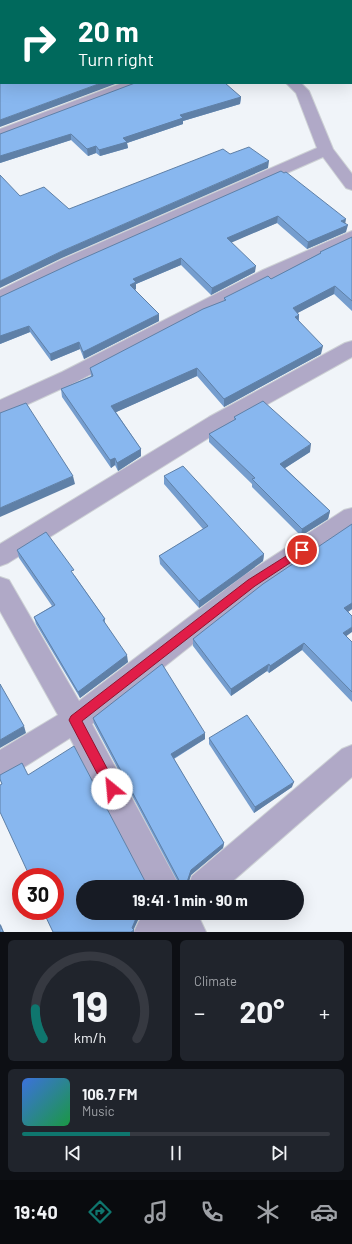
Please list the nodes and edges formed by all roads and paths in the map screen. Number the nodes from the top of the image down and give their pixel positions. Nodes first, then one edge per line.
1 (132, 84) edge
2 (294, 84) edge
3 (0, 134) edge
4 (326, 150) junction
5 (352, 185) edge
6 (352, 236) edge
7 (0, 298) edge
8 (352, 348) edge
9 (0, 409) edge
10 (352, 517) edge
11 (0, 556) edge
12 (0, 588) edge
13 (75, 720) junction
14 (352, 759) edge
15 (0, 766) edge
16 (161, 880) edge
17 (211, 880) edge
18 (165, 920) edge
19 (183, 920) edge
20 (150, 932) edge
21 (190, 932) edge

1 - 3 street
2 - 4 street
4 - 5 street
4 - 7 street
6 - 9 street
8 - 11 street
10 - 13 street
12 - 13 street
13 - 15 street
13 - 16 street
14 - 17 street
18 - 20 street
19 - 21 street

